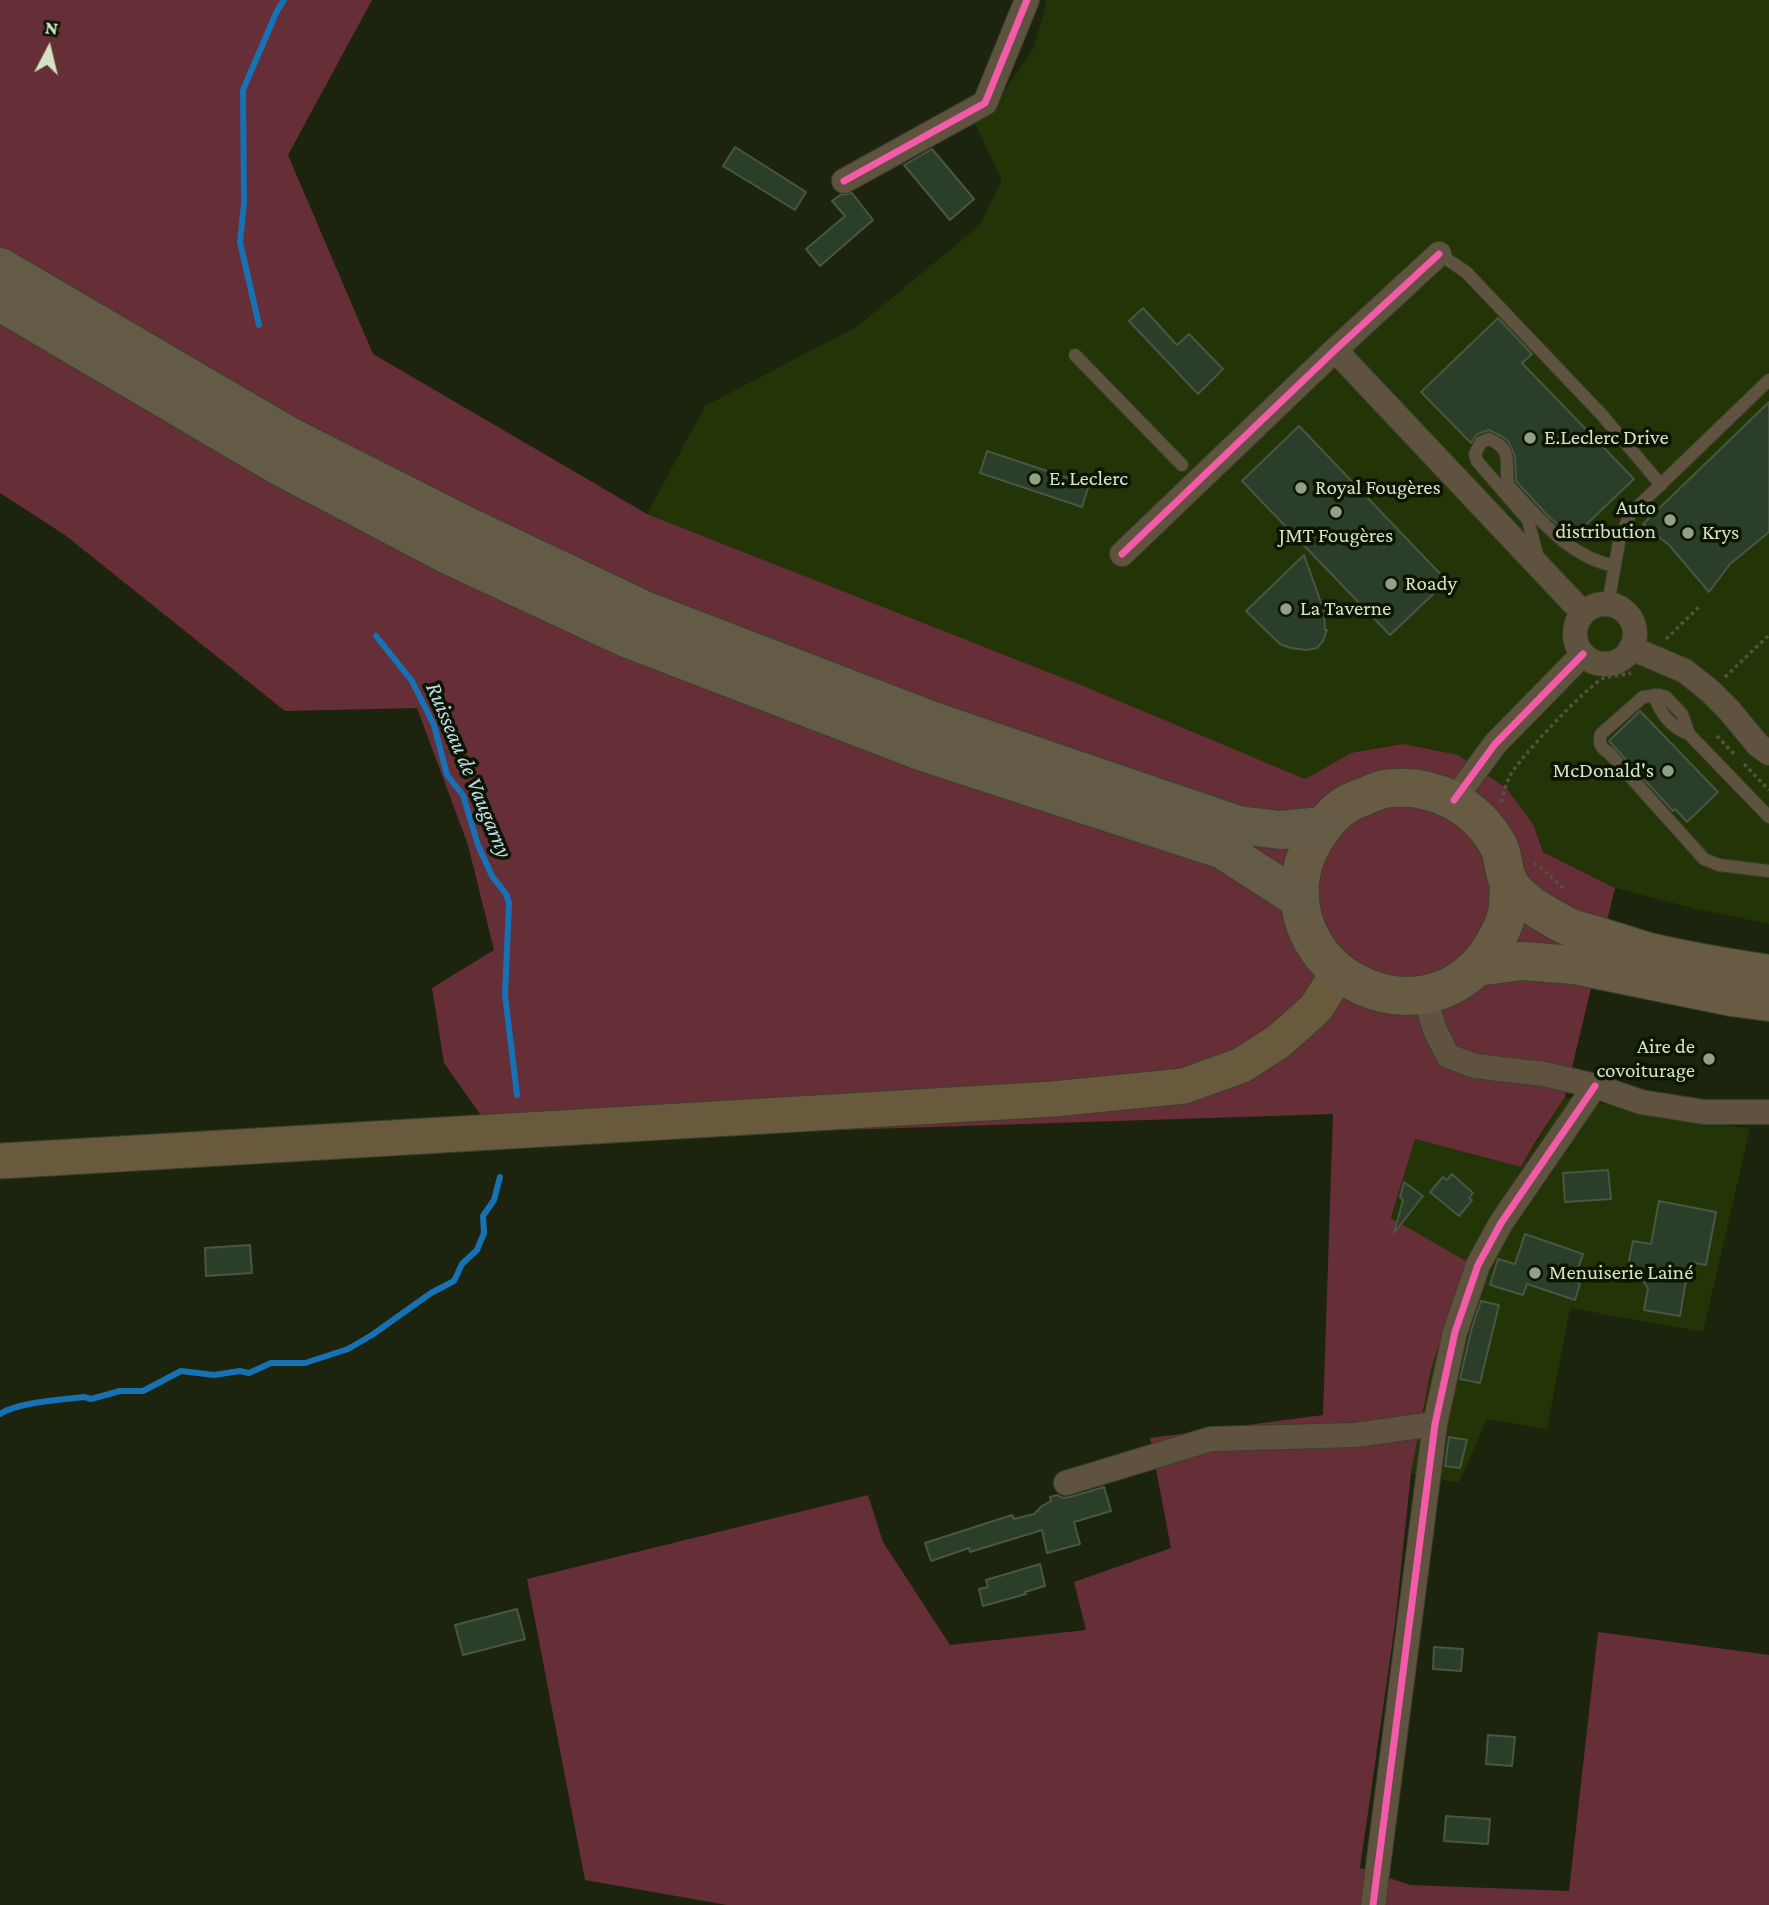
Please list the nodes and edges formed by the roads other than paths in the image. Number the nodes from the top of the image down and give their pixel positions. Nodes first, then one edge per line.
1 (1027, 0) edge
2 (844, 181) dead end
3 (1439, 254) joint
4 (0, 267) edge
5 (0, 302) edge
6 (1335, 350) junction
7 (1074, 355) dead end
8 (1769, 380) edge
9 (1182, 465) dead end
10 (1661, 485) junction
11 (1122, 554) dead end
12 (1615, 566) junction
13 (1541, 568) junction
14 (1608, 604) junction
15 (1583, 613) junction
16 (1583, 654) junction
17 (1632, 660) junction
18 (1769, 753) edge
19 (1454, 800) junction
20 (1769, 817) edge
21 (1322, 826) junction
22 (1769, 871) edge
23 (1521, 872) junction
24 (1299, 899) junction
25 (1477, 967) junction
26 (1338, 973) junction
27 (1769, 974) edge
28 (1424, 995) junction
29 (1769, 1002) edge
30 (1595, 1086) junction
31 (1769, 1112) edge
32 (0, 1161) edge
33 (1435, 1424) junction
34 (1066, 1483) dead end
35 (1373, 1905) edge

1 - 2 street
3 - 6 street
3 - 10 lane
4 - 21 highway
5 - 24 highway
6 - 11 street
6 - 13 street
7 - 9 lane
8 - 10 lane
10 - 12 lane
12 - 13 lane
12 - 14 lane
13 - 15 street
14 - 15 street
14 - 17 street
15 - 16 street
16 - 17 street
16 - 19 street
17 - 18 street
19 - 21 main road
19 - 23 main road
20 - 22 lane
21 - 24 main road
23 - 25 main road
23 - 27 main road
24 - 26 main road
25 - 28 main road
25 - 29 main road
26 - 28 main road
26 - 32 main road
28 - 30 street
30 - 31 street
30 - 33 street
33 - 34 street
33 - 35 street

